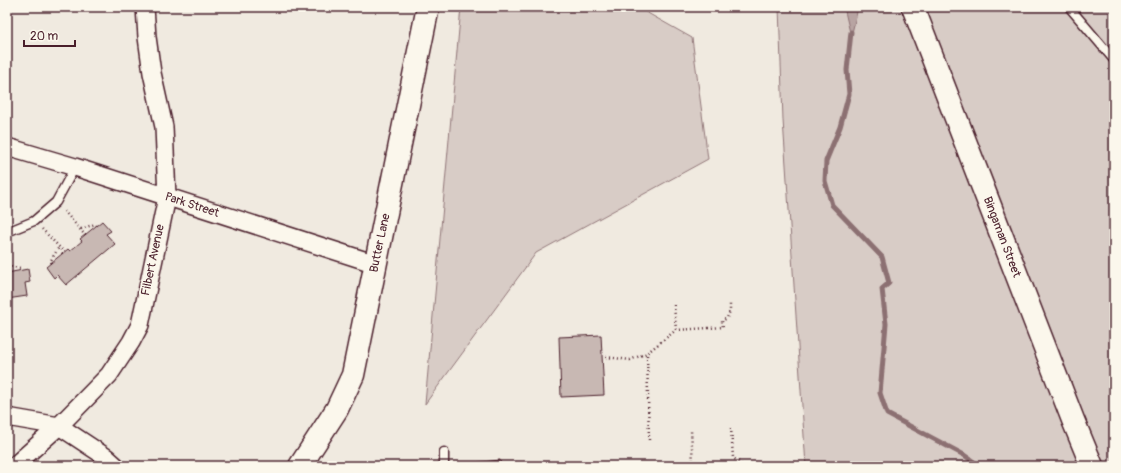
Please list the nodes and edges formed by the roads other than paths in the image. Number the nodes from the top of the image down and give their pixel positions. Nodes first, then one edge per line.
1 (144, 7) edge
2 (428, 7) edge
3 (913, 7) edge
4 (1069, 7) edge
5 (1114, 60) edge
6 (7, 147) edge
7 (75, 167) junction
8 (167, 197) junction
9 (7, 232) edge
10 (376, 264) junction
11 (7, 417) edge
12 (59, 426) junction
13 (444, 452) dead end
14 (14, 466) edge
15 (116, 466) edge
16 (300, 466) edge
17 (444, 466) edge
18 (1092, 466) edge

1 - 8 street, Filbert Avenue
2 - 10 street, Butter Lane
3 - 18 street, Bingaman Street
4 - 5 lane
6 - 7 street, Park Street
7 - 8 street, Park Street
7 - 9 lane
8 - 10 street, Park Street
8 - 12 street, Filbert Avenue
10 - 16 street, Butter Lane
11 - 12 street
12 - 14 street, Filbert Avenue
12 - 15 street
13 - 17 lane

